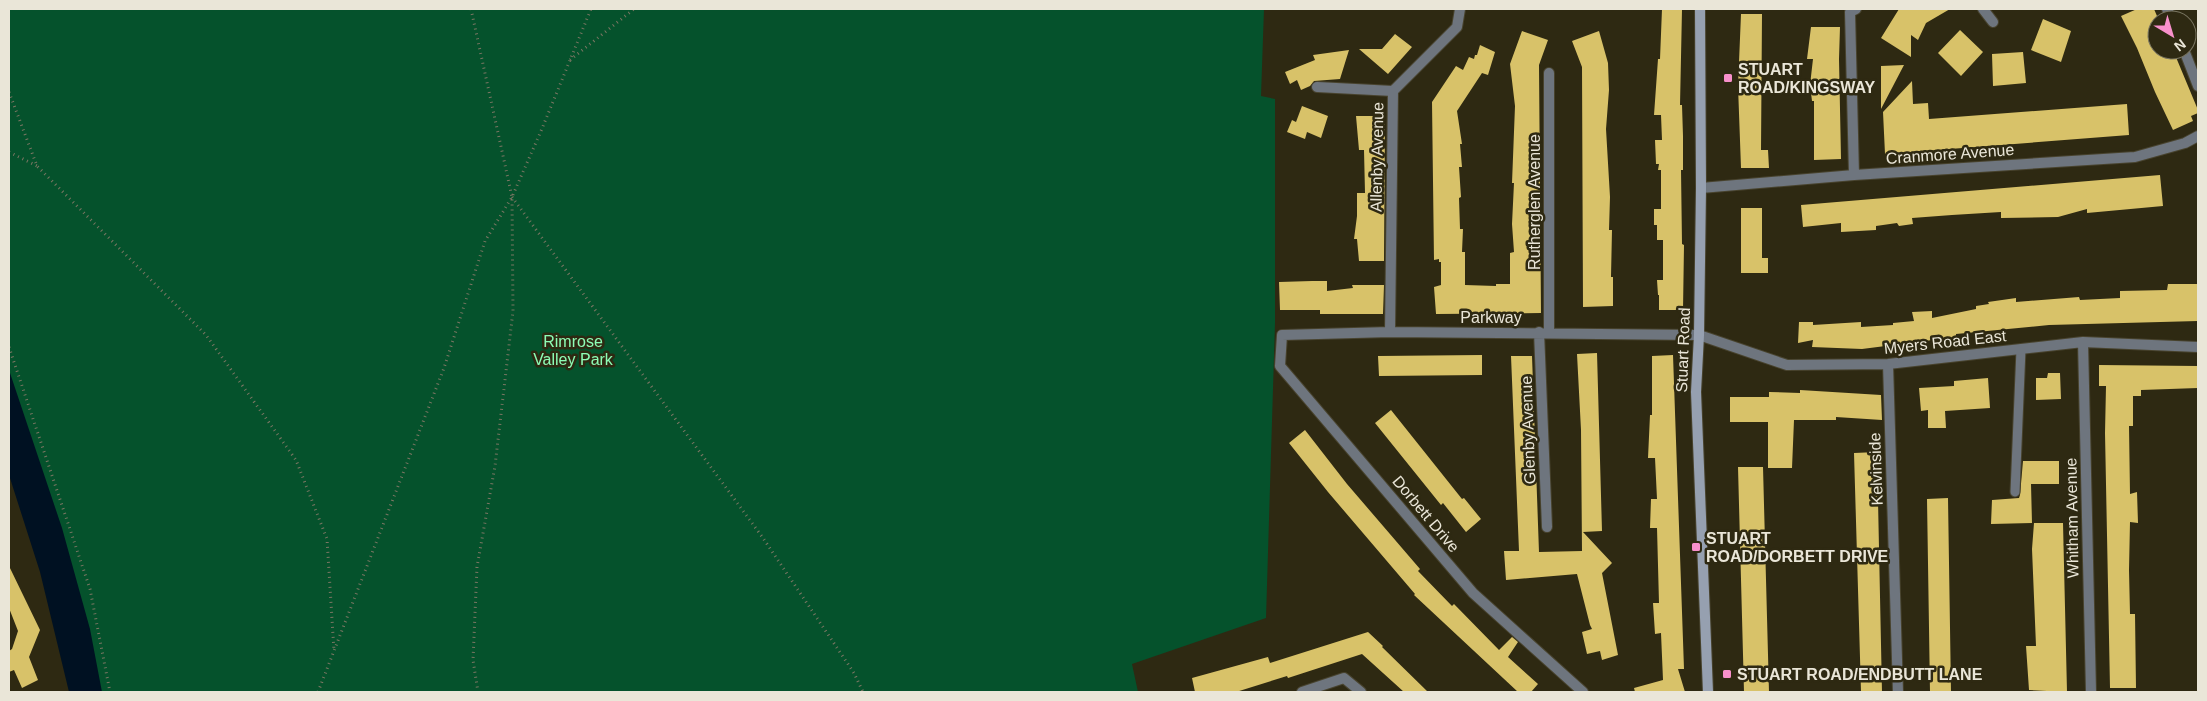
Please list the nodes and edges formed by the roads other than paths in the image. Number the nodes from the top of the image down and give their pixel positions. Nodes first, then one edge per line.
1 (1460, 9) edge
2 (1700, 9) edge
3 (1856, 9) edge
4 (1984, 9) edge
5 (1993, 22) dead end
6 (2188, 60) edge
7 (1549, 73) dead end
8 (2198, 86) edge
9 (1317, 87) dead end
10 (1393, 91) junction
11 (2198, 136) edge
12 (1854, 175) junction
13 (1701, 188) junction
14 (1390, 332) junction
15 (1544, 332) junction
16 (1282, 335) joint
17 (1699, 335) junction
18 (2082, 342) junction
19 (2198, 347) edge
20 (2021, 349) junction
21 (1888, 364) junction
22 (2015, 492) dead end
23 (1546, 527) dead end
24 (1302, 692) edge
25 (1361, 692) edge
26 (1583, 692) edge
27 (1708, 692) edge
28 (1898, 692) edge
29 (2091, 692) edge

1 - 10 street, Allenby Avenue
2 - 13 street, Stuart Road
3 - 12 street
4 - 5 street
6 - 8 street
7 - 15 street, Rutherglen Avenue
9 - 10 street
10 - 14 street, Allenby Avenue
11 - 12 street, Cranmore Avenue
12 - 13 street, Cranmore Avenue
13 - 17 street, Stuart Road
14 - 15 street, Parkway
14 - 16 street, Parkway
15 - 17 street, Parkway
15 - 23 street, Glenby Avenue
16 - 26 street, Dorbett Drive
17 - 21 street, Myers Road East
17 - 27 street, Stuart Road
18 - 19 street, Myers Road East
18 - 20 street, Myers Road East
18 - 29 street, Whitham Avenue
20 - 21 street, Myers Road East
20 - 22 lane
21 - 28 street, Kelvinside
24 - 25 street

